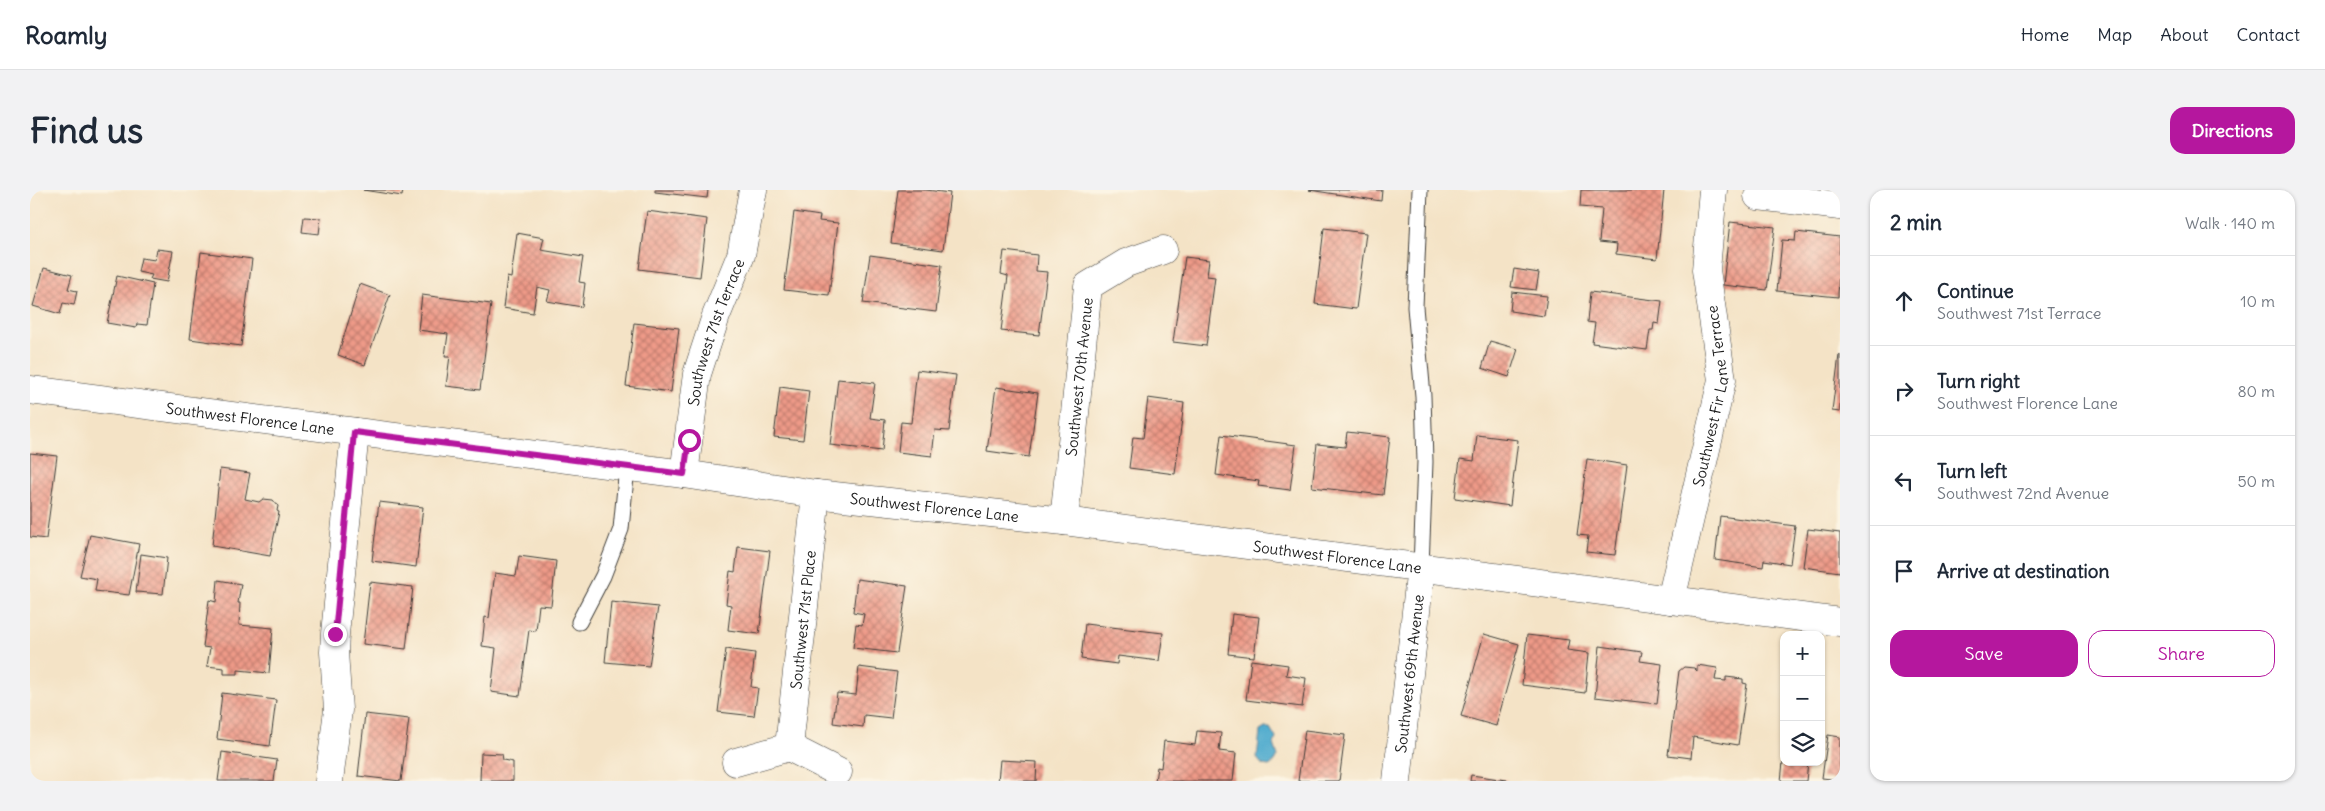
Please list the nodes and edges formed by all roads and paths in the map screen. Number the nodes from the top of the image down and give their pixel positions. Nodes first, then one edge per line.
1 (753, 190) edge
2 (1420, 190) edge
3 (1713, 190) edge
4 (1758, 196) dead end
5 (1840, 206) edge
6 (1163, 250) dead end
7 (30, 390) edge
8 (354, 432) junction
9 (627, 467) junction
10 (684, 474) junction
11 (816, 494) junction
12 (1064, 521) junction
13 (1421, 567) junction
14 (1671, 600) junction
15 (579, 622) dead end
16 (1840, 622) edge
17 (790, 748) junction
18 (736, 762) dead end
19 (838, 772) dead end
20 (329, 781) edge
21 (1397, 781) edge

1 - 10 street, Southwest 71st Terrace
2 - 13 lane
3 - 14 street, Southwest Fir Lane Terrace
4 - 5 street
6 - 12 street, Southwest 70th Avenue
7 - 8 street, Southwest Florence Lane
8 - 9 street, Southwest Florence Lane
8 - 20 street
9 - 10 street, Southwest Florence Lane
9 - 15 lane
10 - 11 street, Southwest Florence Lane
11 - 12 street, Southwest Florence Lane
11 - 17 street, Southwest 71st Place
12 - 13 street, Southwest Florence Lane
13 - 14 street, Southwest Florence Lane
13 - 21 street, Southwest 69th Avenue
14 - 16 street, Southwest Florence Lane
17 - 18 street
17 - 19 street

